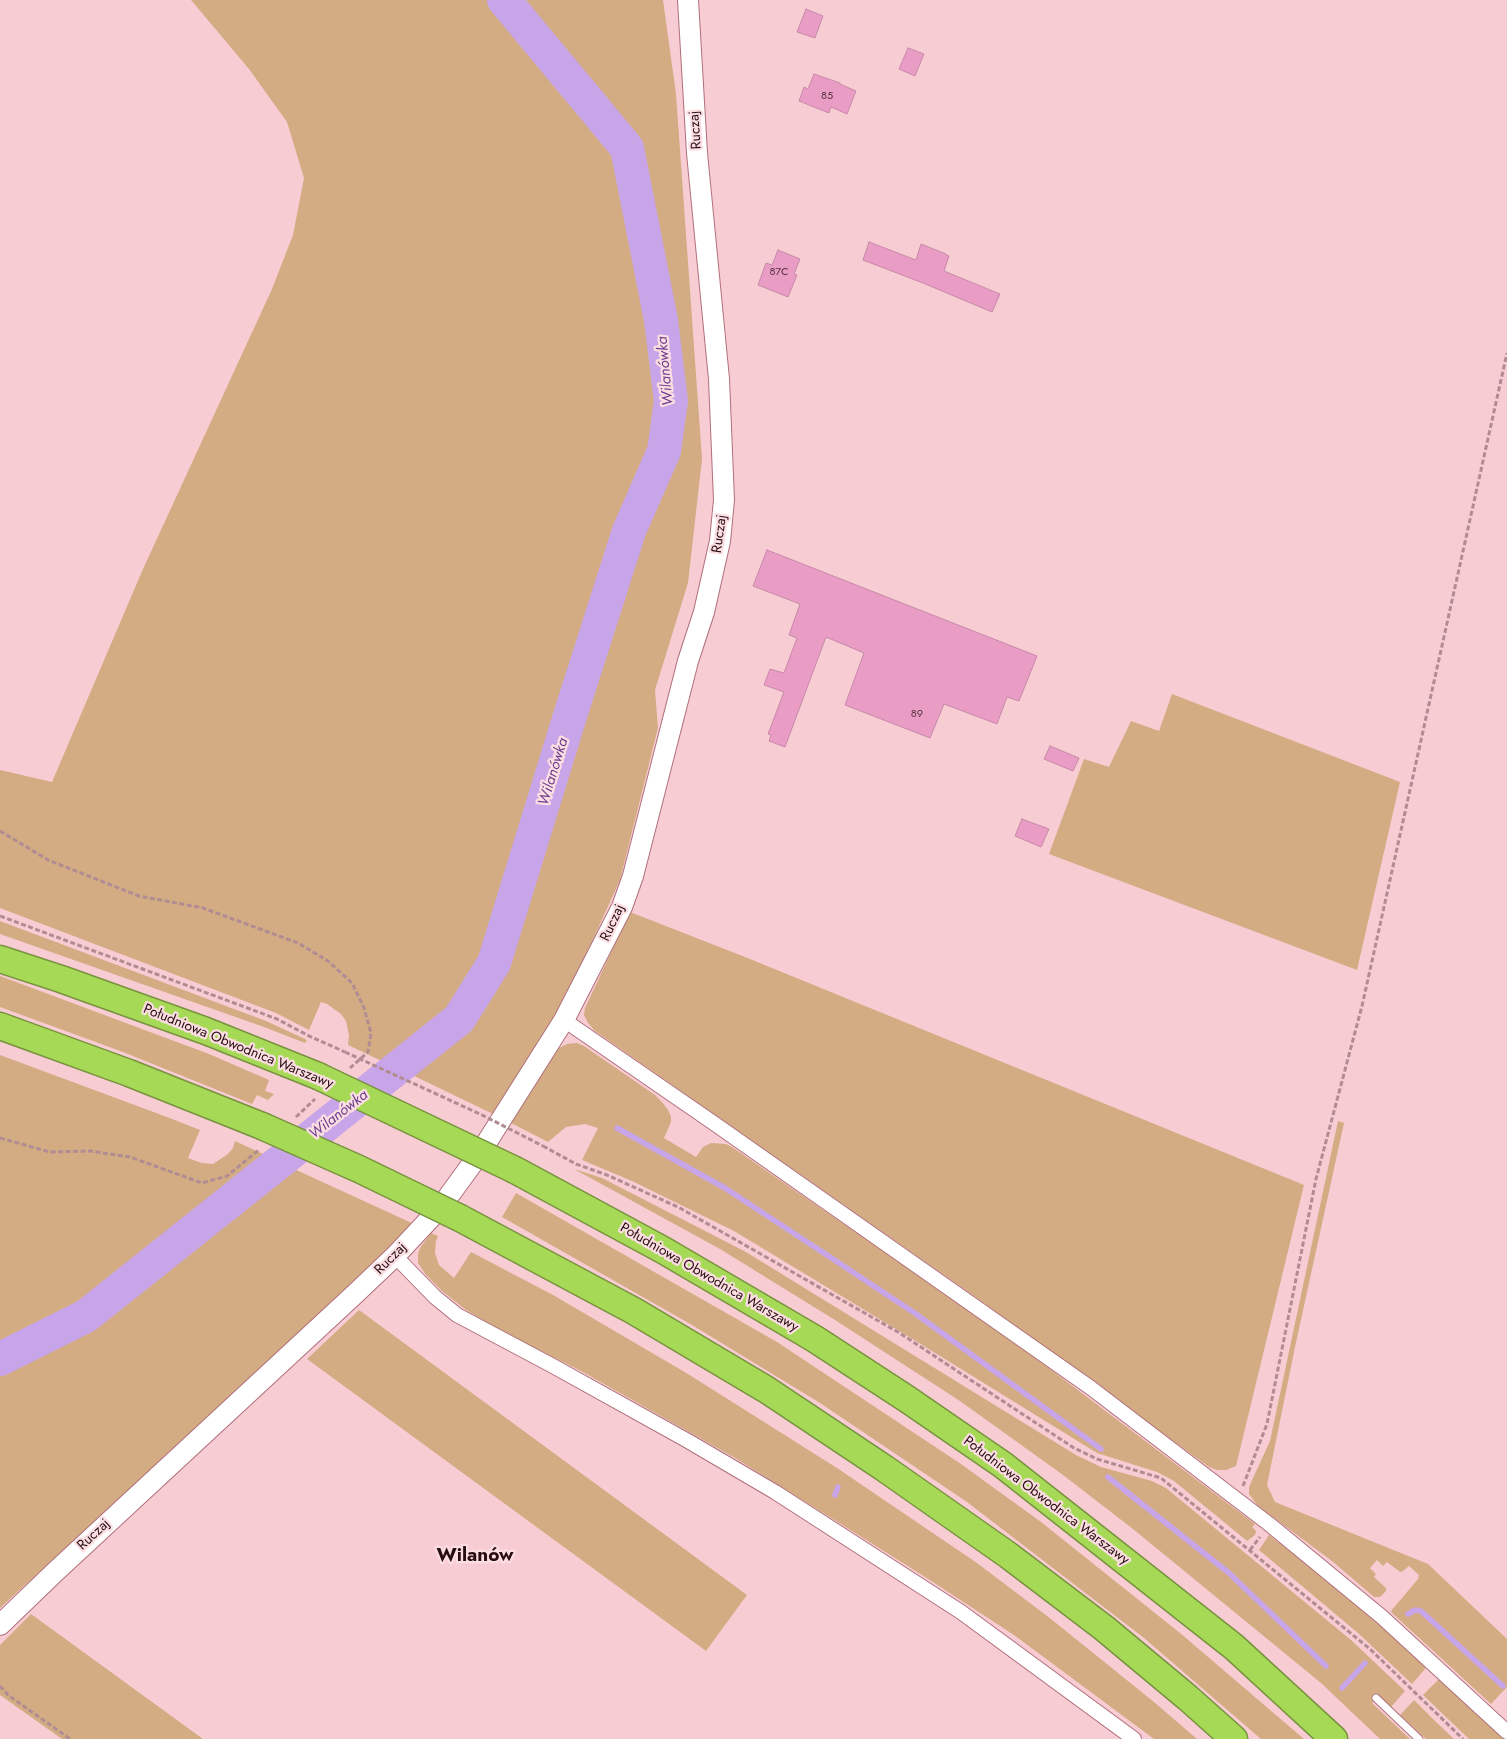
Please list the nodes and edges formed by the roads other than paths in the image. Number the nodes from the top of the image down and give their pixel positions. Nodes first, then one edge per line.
1 (688, 0) edge
2 (0, 959) edge
3 (564, 1020) junction
4 (0, 1026) edge
5 (395, 1256) junction
6 (0, 1625) edge
7 (1376, 1698) dead end
8 (1507, 1732) edge
9 (1134, 1739) edge
10 (1234, 1739) edge
11 (1334, 1739) edge
12 (1418, 1739) edge

1 - 3 street, Ruczaj
2 - 11 highway, Południowa Obwodnica Warszawy, bridge
3 - 5 street, Ruczaj
3 - 8 street
4 - 10 highway, bridge
5 - 6 street, Ruczaj
5 - 9 street
7 - 12 lane

